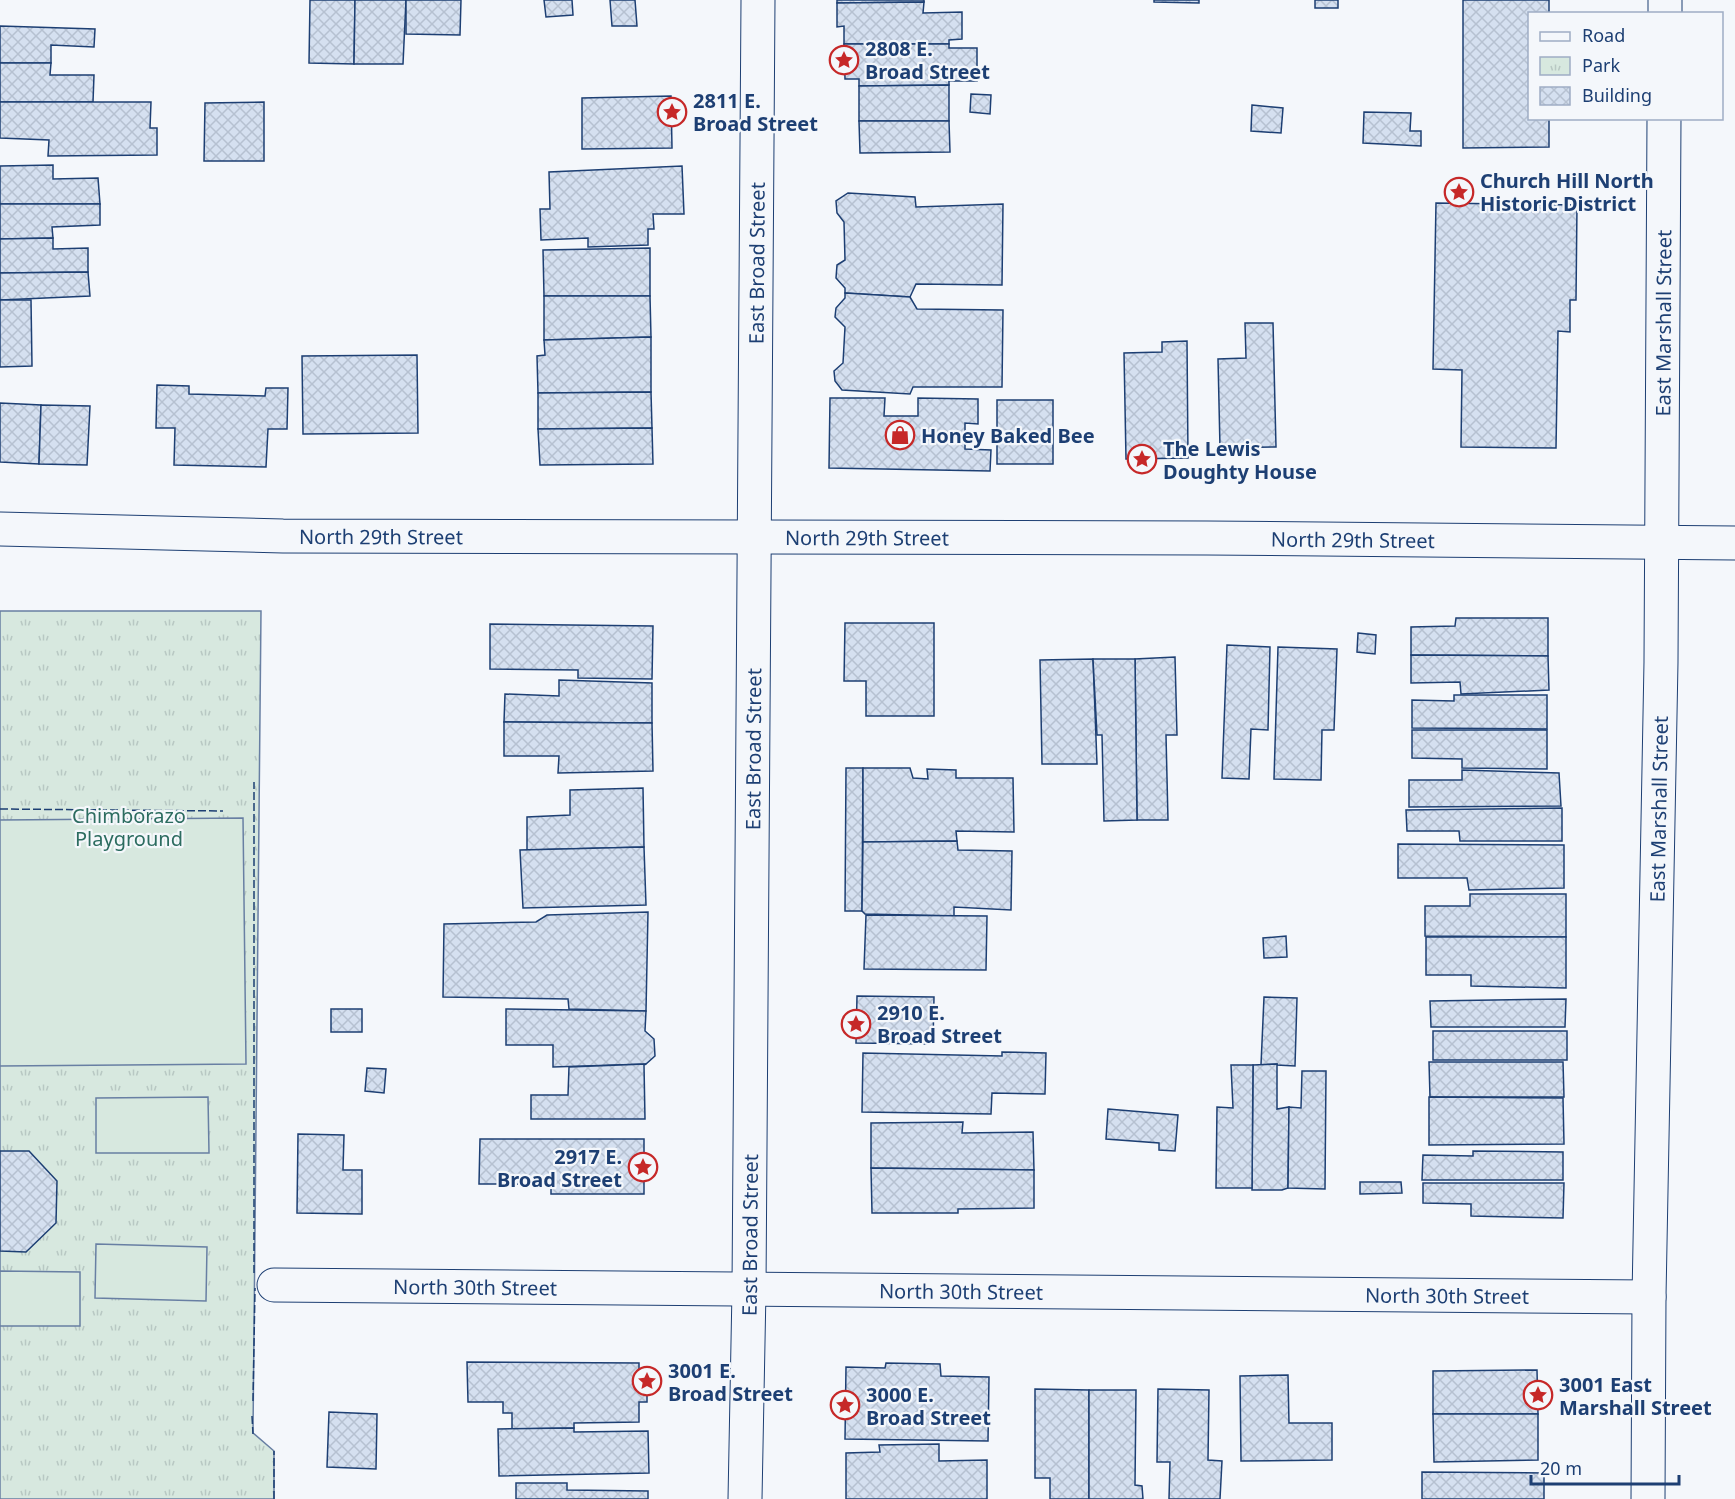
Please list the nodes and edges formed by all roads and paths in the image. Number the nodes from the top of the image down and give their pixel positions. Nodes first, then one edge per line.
1 (758, 0) edge
2 (1664, 120) edge
3 (0, 529) edge
4 (755, 536) junction
5 (1662, 543) junction
6 (1735, 543) edge
7 (274, 1285) dead end
8 (749, 1290) junction
9 (1649, 1297) junction
10 (745, 1499) edge
11 (1648, 1499) edge

1 - 4 street, East Broad Street
2 - 5 street, East Marshall Street
3 - 4 street, North 29th Street
4 - 5 street, North 29th Street
4 - 8 street, East Broad Street
5 - 6 street, North 29th Street
5 - 9 street, East Marshall Street
7 - 8 street, North 30th Street
8 - 9 street, North 30th Street
8 - 10 street, East Broad Street
9 - 11 street, East Marshall Street

